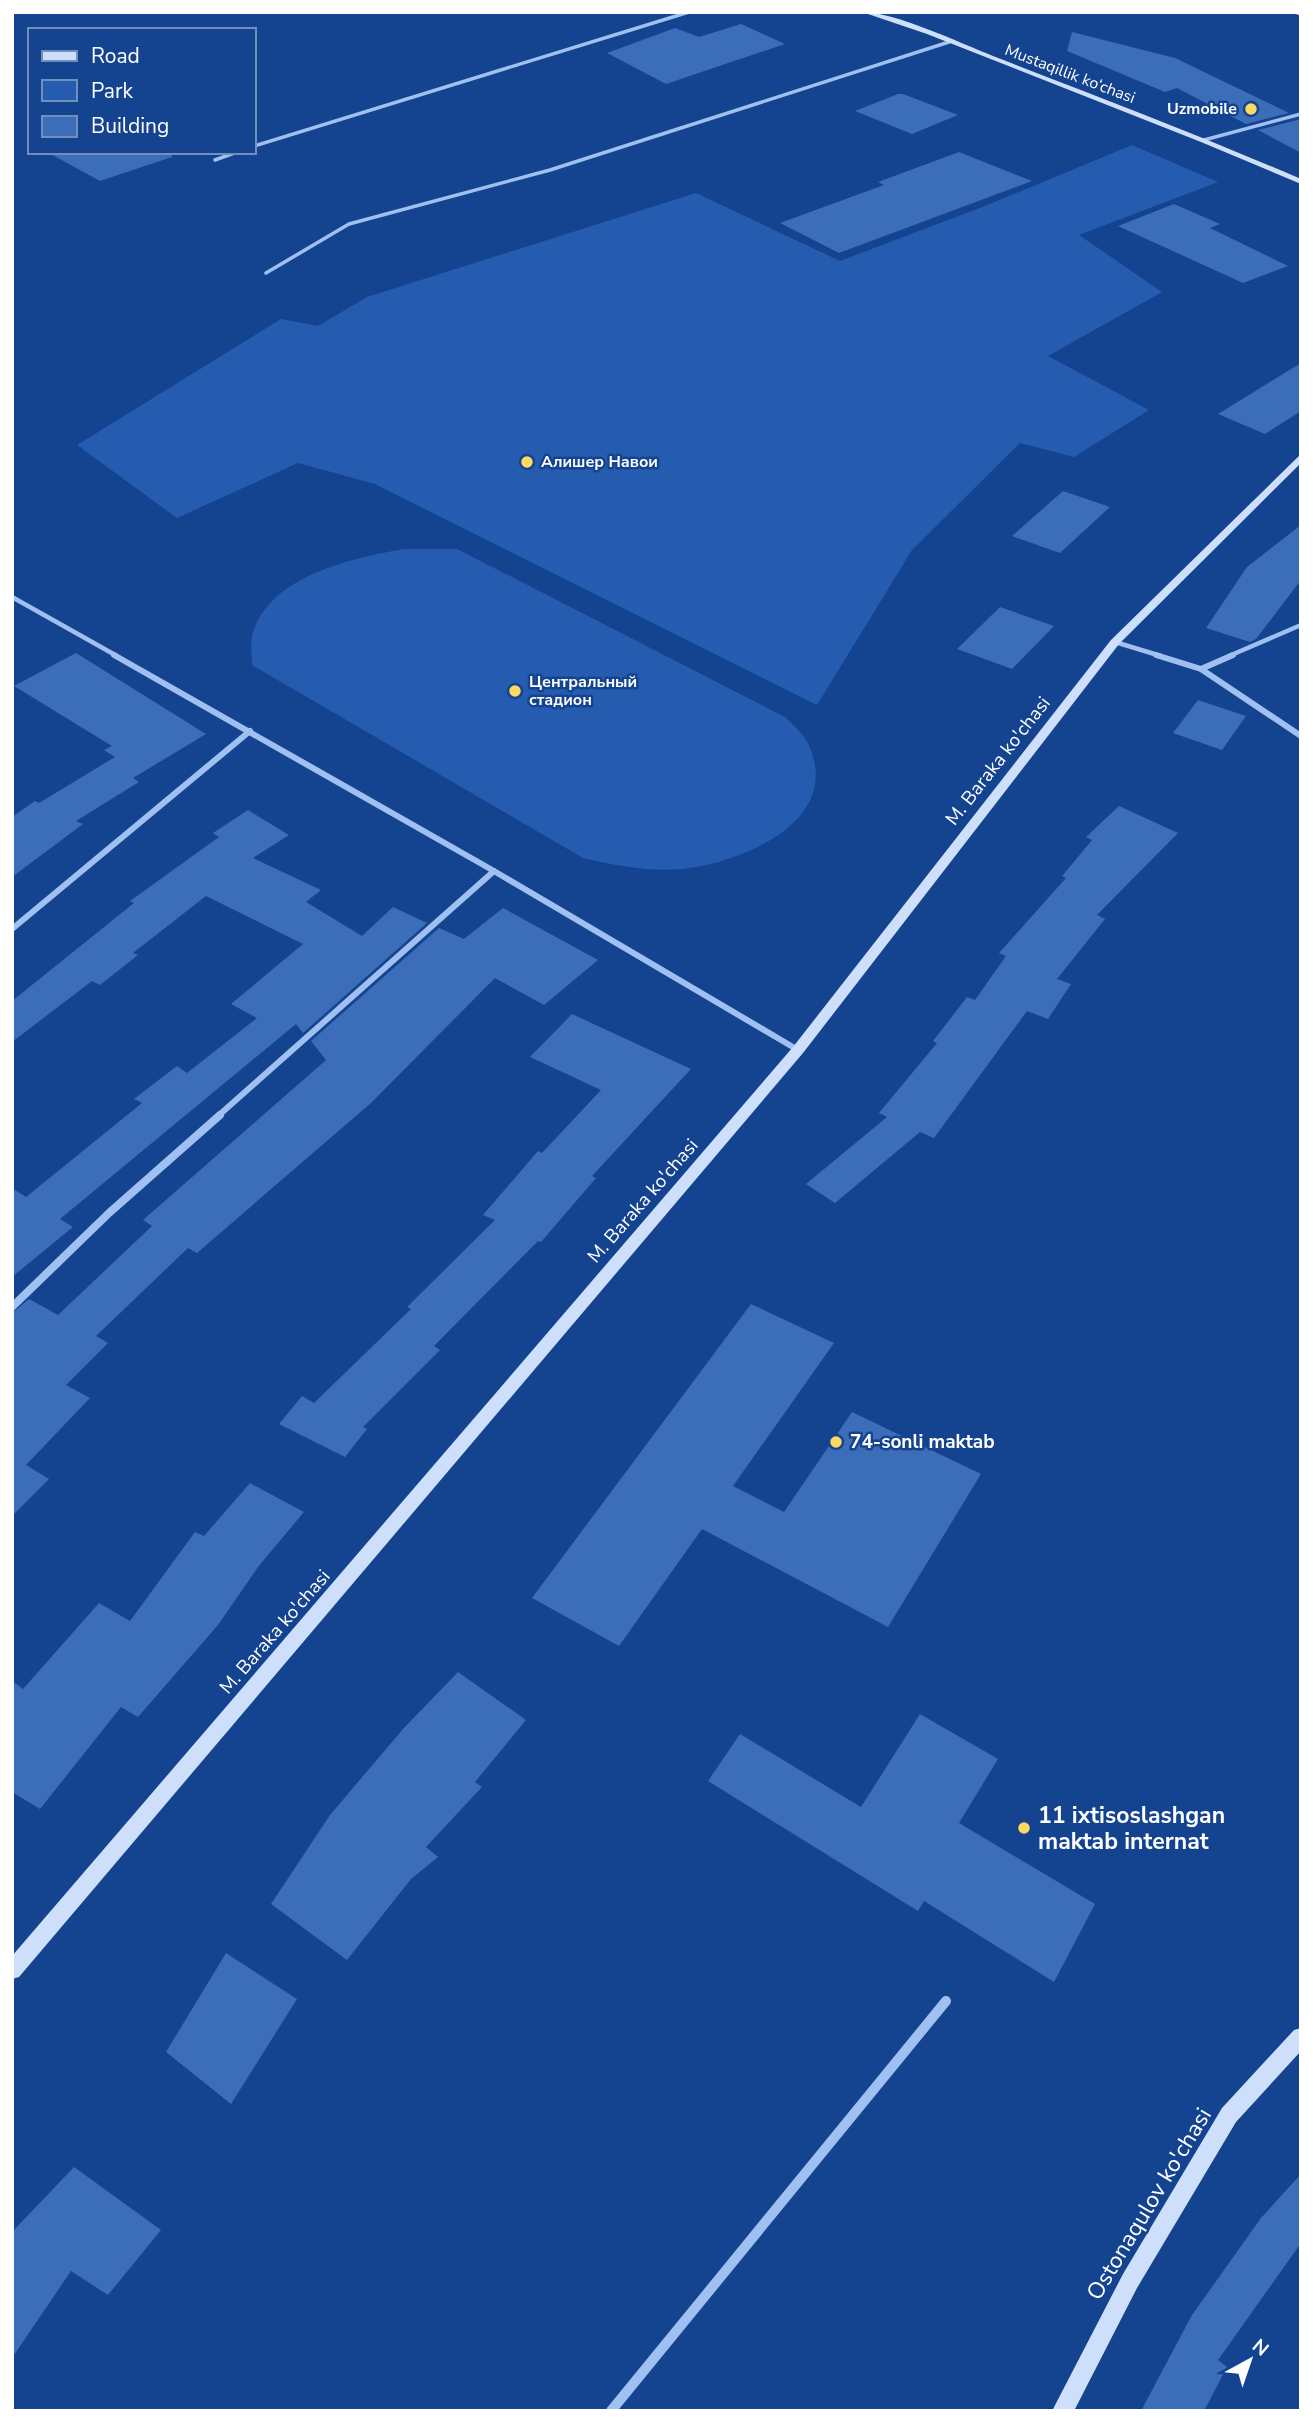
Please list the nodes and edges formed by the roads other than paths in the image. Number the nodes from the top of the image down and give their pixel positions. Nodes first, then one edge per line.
1 (689, 12) edge
2 (865, 12) edge
3 (1296, 12) edge
4 (1301, 15) edge
5 (949, 42) junction
6 (1301, 114) edge
7 (1204, 140) junction
8 (256, 145) edge
9 (232, 154) edge
10 (215, 160) dead end
11 (1301, 182) edge
12 (266, 273) dead end
13 (1301, 457) edge
14 (14, 600) edge
15 (1301, 625) edge
16 (1115, 642) junction
17 (1201, 669) junction
18 (250, 731) junction
19 (1301, 736) edge
20 (494, 871) junction
21 (12, 929) edge
22 (798, 1050) junction
23 (12, 1307) edge
24 (12, 1970) edge
25 (946, 2000) dead end
26 (1301, 2037) edge
27 (611, 2411) edge
28 (1062, 2411) edge

1 - 8 street
2 - 5 street, Mustaqillik ko‘chasi
3 - 4 street
5 - 7 street, Mustaqillik ko‘chasi
5 - 12 street
6 - 7 street
7 - 11 street, Mustaqillik ko‘chasi
9 - 10 street
13 - 16 street, M. Baraka ko'chasi
14 - 18 street
15 - 17 street
16 - 17 street
16 - 22 street, M. Baraka ko'chasi
17 - 19 street
18 - 20 street
18 - 21 street
20 - 22 street
20 - 23 street
22 - 24 street, M. Baraka ko'chasi
25 - 27 street
26 - 28 street, Ostonaqulov ko'chasi

